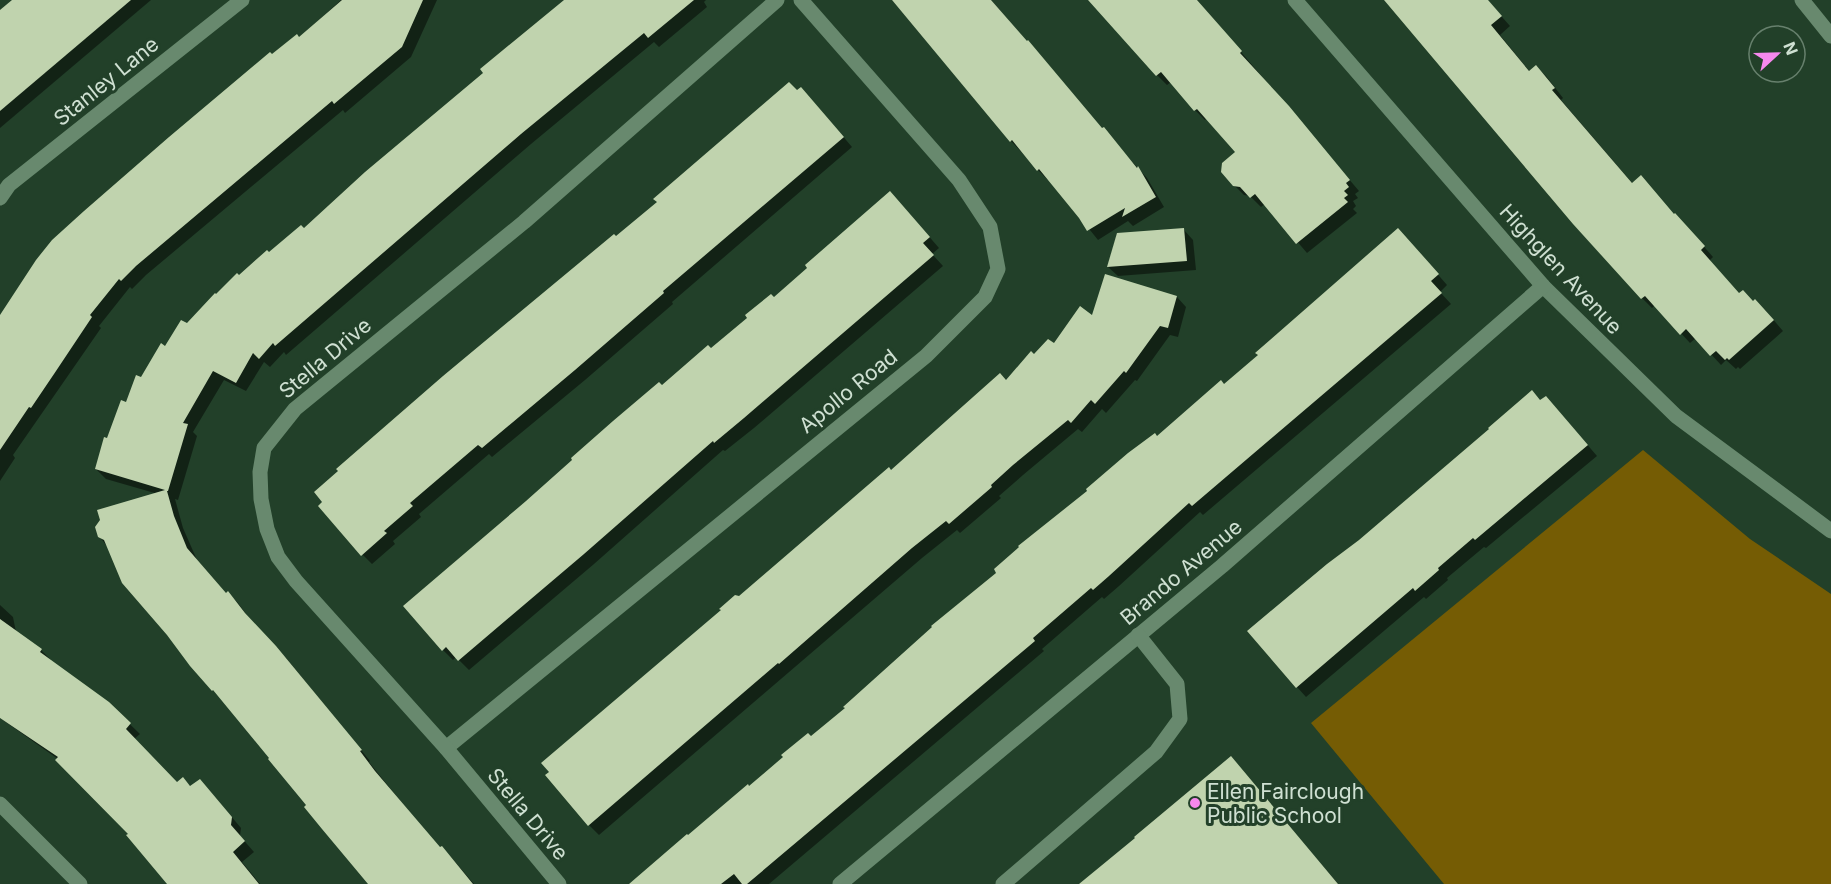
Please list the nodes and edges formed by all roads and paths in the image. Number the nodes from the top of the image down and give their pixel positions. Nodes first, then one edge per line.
1 (242, 0) edge
2 (777, 0) edge
3 (801, 0) edge
4 (1295, 0) edge
5 (1802, 0) edge
6 (1831, 36) edge
7 (0, 198) edge
8 (1543, 286) junction
9 (1831, 531) edge
10 (1138, 635) junction
11 (446, 748) junction
12 (0, 804) edge
13 (858, 878) edge
14 (80, 884) edge
15 (559, 884) edge
16 (840, 884) edge
17 (1003, 884) edge

1 - 7 street, Stanley Lane
2 - 11 street, Stella Drive
3 - 11 street, Apollo Road
4 - 8 street, Highglen Avenue
5 - 6 street
8 - 9 street, Highglen Avenue
8 - 10 street, Brando Avenue
10 - 13 street, Brando Avenue
10 - 17 street
11 - 15 street, Stella Drive
12 - 14 street
13 - 16 street, Brando Avenue

